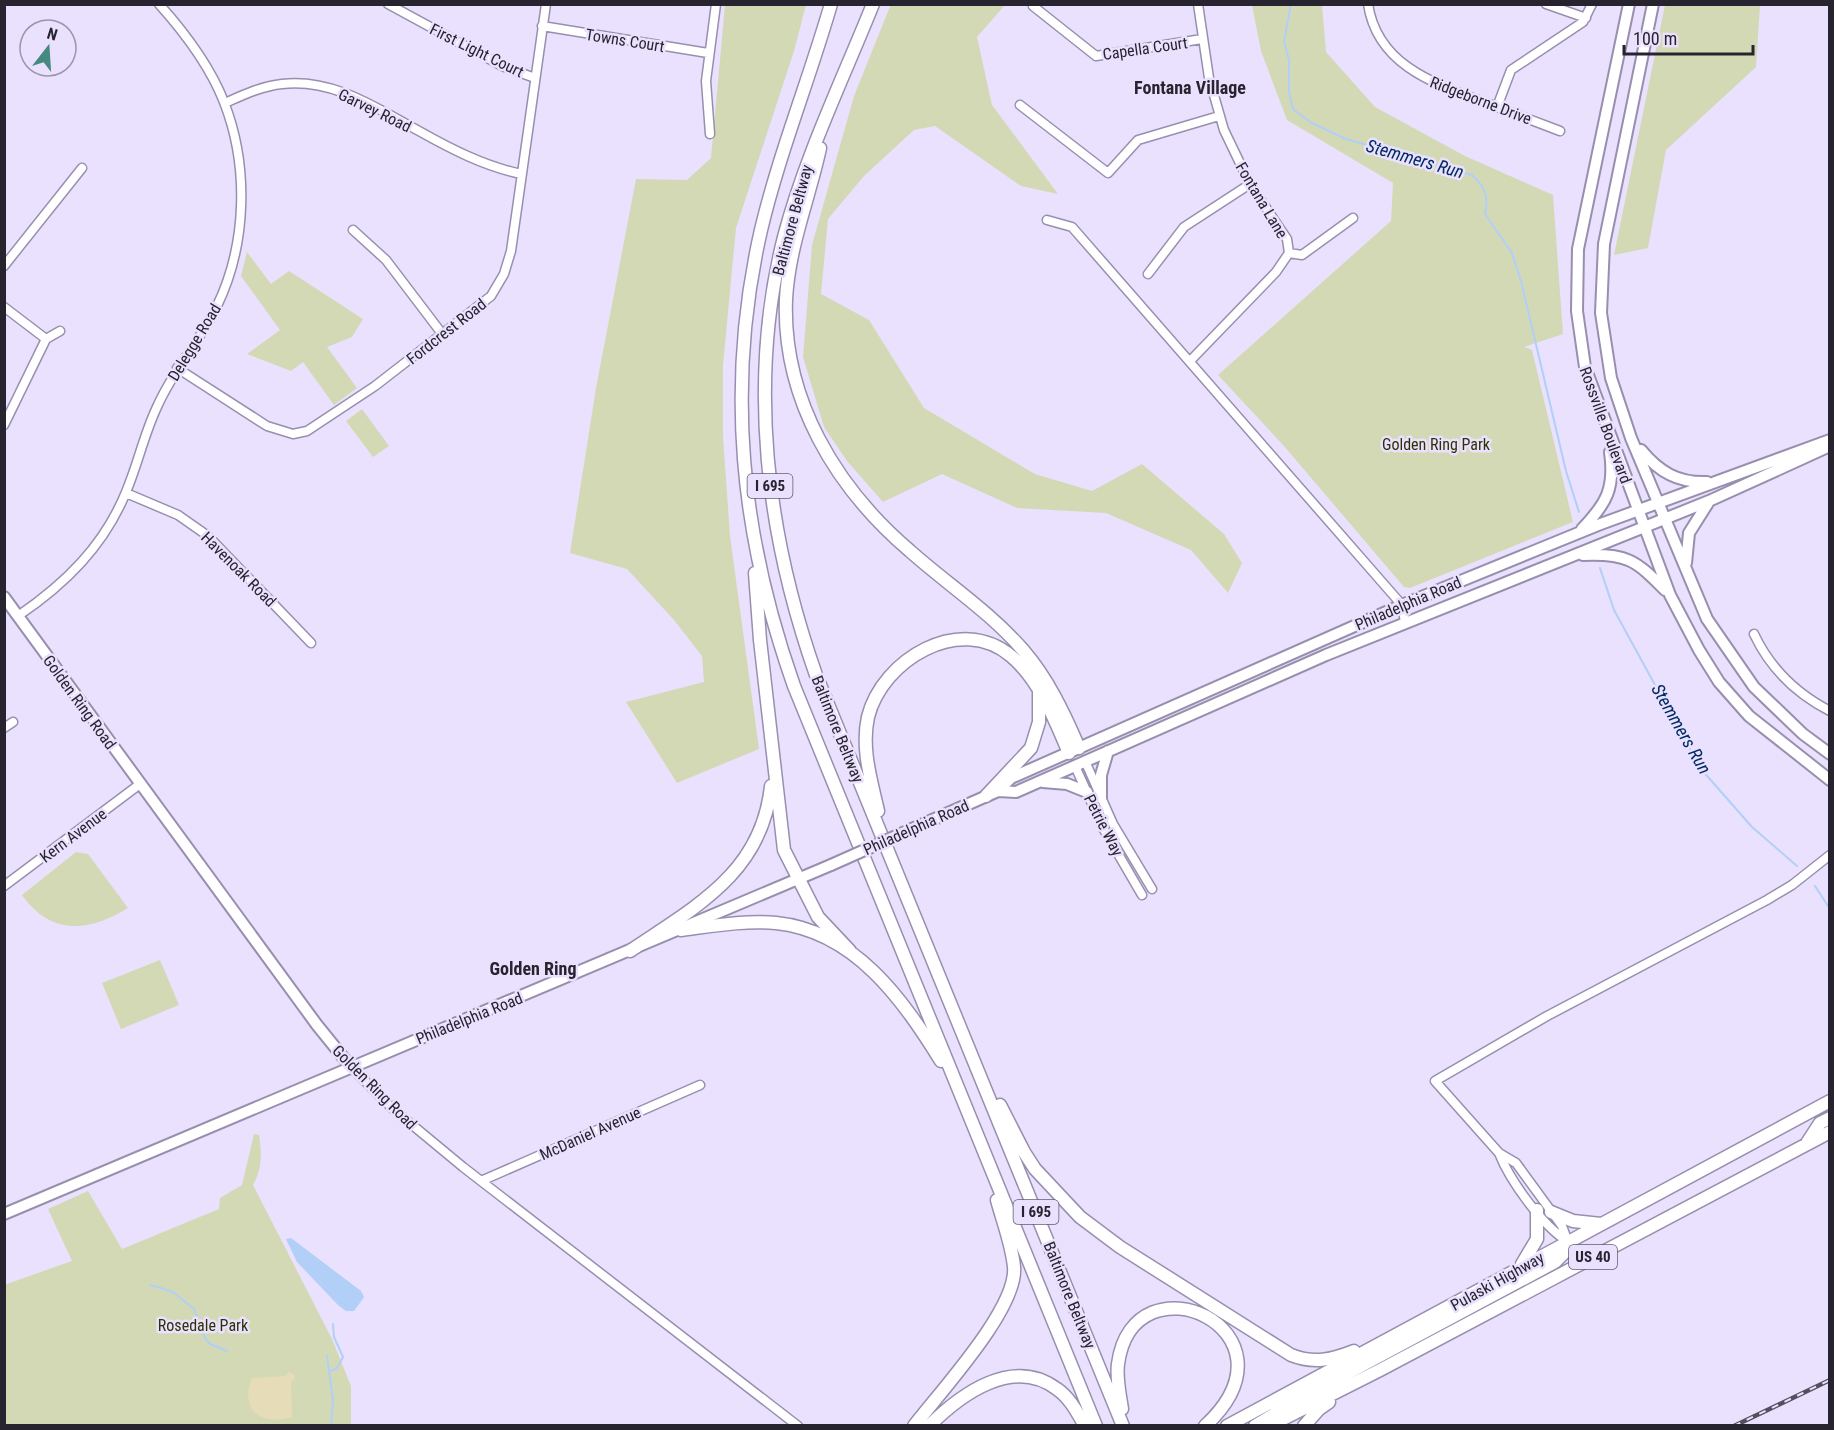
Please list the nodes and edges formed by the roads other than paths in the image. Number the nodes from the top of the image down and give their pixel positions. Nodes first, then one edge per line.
1 (159, 4) edge
2 (388, 4) edge
3 (546, 4) edge
4 (716, 4) edge
5 (831, 4) edge
6 (873, 4) edge
7 (1198, 4) edge
8 (1368, 4) edge
9 (1546, 4) edge
10 (1592, 4) edge
11 (1629, 4) edge
12 (1653, 4) edge
13 (1033, 6) edge
14 (1586, 18) junction
15 (542, 26) junction
16 (1202, 39) junction
17 (708, 53) junction
18 (535, 78) junction
19 (225, 103) junction
20 (1020, 105) dead end
21 (1497, 107) junction
22 (1219, 116) junction
23 (827, 118) junction
24 (1560, 131) dead end
25 (710, 134) dead end
26 (82, 168) dead end
27 (521, 174) junction
28 (1250, 184) junction
29 (1353, 218) dead end
30 (1047, 220) dead end
31 (354, 230) dead end
32 (1289, 253) junction
33 (4, 266) edge
34 (1148, 274) dead end
35 (4, 307) edge
36 (60, 331) dead end
37 (443, 335) junction
38 (46, 339) junction
39 (1190, 361) junction
40 (177, 368) junction
41 (4, 425) edge
42 (1607, 431) junction
43 (1632, 438) junction
44 (1830, 440) edge
45 (1830, 446) edge
46 (1720, 481) junction
47 (126, 493) junction
48 (1709, 501) junction
49 (1659, 502) junction
50 (1637, 510) junction
51 (1666, 519) junction
52 (1644, 528) junction
53 (1579, 533) junction
54 (755, 551) junction
55 (1570, 556) junction
56 (1686, 569) junction
57 (1670, 596) junction
58 (4, 597) edge
59 (1402, 605) junction
60 (18, 616) junction
61 (1405, 622) junction
62 (1754, 634) dead end
63 (310, 643) dead end
64 (1039, 691) junction
65 (1830, 711) edge
66 (13, 722) dead end
67 (4, 728) edge
68 (1074, 750) junction
69 (1108, 751) junction
70 (1830, 754) edge
71 (774, 758) junction
72 (1080, 764) junction
73 (1830, 780) edge
74 (1040, 782) junction
75 (141, 784) junction
76 (1087, 792) junction
77 (992, 793) junction
78 (1101, 798) junction
79 (886, 844) junction
80 (1830, 855) edge
81 (797, 880) junction
82 (4, 886) edge
83 (1152, 889) dead end
84 (1142, 895) dead end
85 (681, 930) junction
86 (630, 951) junction
87 (850, 951) junction
88 (957, 1017) junction
89 (351, 1067) junction
90 (700, 1085) dead end
91 (961, 1093) junction
92 (1830, 1101) edge
93 (1830, 1118) edge
94 (1830, 1132) edge
95 (1807, 1144) junction
96 (982, 1147) junction
97 (1499, 1153) junction
98 (481, 1181) junction
99 (1537, 1210) junction
100 (1551, 1212) junction
101 (4, 1214) edge
102 (1602, 1224) junction
103 (1568, 1242) junction
104 (1518, 1269) junction
105 (1394, 1336) junction
106 (1380, 1370) junction
107 (798, 1425) edge
108 (914, 1425) edge
109 (929, 1425) edge
110 (1085, 1425) edge
111 (1096, 1425) edge
112 (1124, 1425) edge
113 (1205, 1425) edge
114 (1227, 1425) edge
115 (1255, 1425) edge
116 (1269, 1425) edge
117 (1304, 1425) edge

1 - 19 street, Delegge Road
2 - 18 street, First Light Court
3 - 15 street, Fordcrest Road
4 - 17 street
5 - 54 highway, Baltimore Beltway / I 695
6 - 23 highway, Baltimore Beltway / I 695
7 - 16 street, Fontana Lane
8 - 21 street, Ridgeborne Drive
9 - 14 street
10 - 14 street
11 - 42 main road, Rossville Boulevard
12 - 43 main road, Rossville Boulevard
13 - 16 street, Capella Court
14 - 21 street
15 - 17 street, Towns Court
15 - 18 street, Fordcrest Road
16 - 22 street, Fontana Lane
17 - 25 street
18 - 27 street, Fordcrest Road
19 - 27 street, Garvey Road
19 - 40 street, Delegge Road
20 - 22 street
21 - 24 street, Ridgeborne Drive
22 - 28 street, Fontana Lane
23 - 68 highway
23 - 79 highway, Baltimore Beltway / I 695
26 - 33 street
27 - 37 street, Fordcrest Road
28 - 32 street, Fontana Lane
28 - 34 street
29 - 32 street
30 - 39 street
31 - 37 street
32 - 39 street, Fontana Lane
35 - 38 street
36 - 38 street
37 - 40 street, Fordcrest Road
38 - 41 street
39 - 59 street
40 - 47 street, Delegge Road
42 - 50 main road, Rossville Boulevard
42 - 53 main road
43 - 46 main road
43 - 49 main road, Rossville Boulevard
44 - 46 main road, Philadelphia Road
45 - 48 main road, Philadelphia Road
46 - 49 main road, Philadelphia Road
47 - 60 street, Delegge Road
47 - 63 street, Havenoak Road
48 - 51 main road, Philadelphia Road
48 - 56 main road
49 - 50 main road, Philadelphia Road
49 - 51 main road, Rossville Boulevard
50 - 52 main road, Rossville Boulevard
50 - 53 main road, Philadelphia Road
51 - 52 main road, Philadelphia Road
51 - 56 main road, Rossville Boulevard
52 - 55 main road, Philadelphia Road
52 - 57 main road, Rossville Boulevard
53 - 59 main road, Philadelphia Road
54 - 71 highway
54 - 91 highway, Baltimore Beltway / I 695
55 - 57 main road
55 - 61 main road, Philadelphia Road
56 - 70 main road, Rossville Boulevard
57 - 73 main road, Rossville Boulevard
58 - 60 main road, Golden Ring Road
59 - 61 street
59 - 68 main road, Philadelphia Road
60 - 75 main road, Golden Ring Road
61 - 69 main road, Philadelphia Road
62 - 65 street
64 - 68 highway
64 - 77 highway
64 - 79 highway
66 - 67 street
68 - 72 main road, Petrie Way
68 - 77 main road, Philadelphia Road
69 - 72 main road, Philadelphia Road
69 - 78 main road
71 - 81 highway
71 - 86 highway
72 - 74 main road, Philadelphia Road
72 - 76 street, Petrie Way
72 - 78 street, Petrie Way
74 - 76 main road
74 - 77 main road, Philadelphia Road
75 - 82 street, Kern Avenue
75 - 89 main road, Golden Ring Road
76 - 84 street, Petrie Way
77 - 81 main road, Philadelphia Road, bridge
78 - 83 street, Petrie Way
79 - 88 highway, Baltimore Beltway / I 695
80 - 97 street
81 - 85 main road, Philadelphia Road
81 - 87 highway
85 - 86 main road, Philadelphia Road
85 - 87 highway
86 - 89 main road, Philadelphia Road
87 - 91 highway
88 - 105 highway
88 - 112 highway, Baltimore Beltway / I 695
89 - 98 street, Golden Ring Road
89 - 101 main road, Philadelphia Road
90 - 98 street, McDaniel Avenue
91 - 96 highway, Baltimore Beltway / I 695
92 - 102 highway, Pulaski Highway / US 40
93 - 95 highway
94 - 95 highway, Pulaski Highway / US 40
95 - 106 highway, Pulaski Highway / US 40
96 - 108 highway
96 - 111 highway, Baltimore Beltway / I 695
97 - 99 street
97 - 100 street
98 - 107 street, Golden Ring Road
99 - 103 street
99 - 104 highway
100 - 102 highway
100 - 103 street
102 - 103 highway, Pulaski Highway / US 40
103 - 104 highway, Pulaski Highway / US 40
103 - 115 highway
104 - 105 highway, Pulaski Highway / US 40
105 - 114 highway, Pulaski Highway / US 40
106 - 116 highway, Pulaski Highway / US 40
106 - 117 highway
109 - 110 highway
112 - 113 highway

